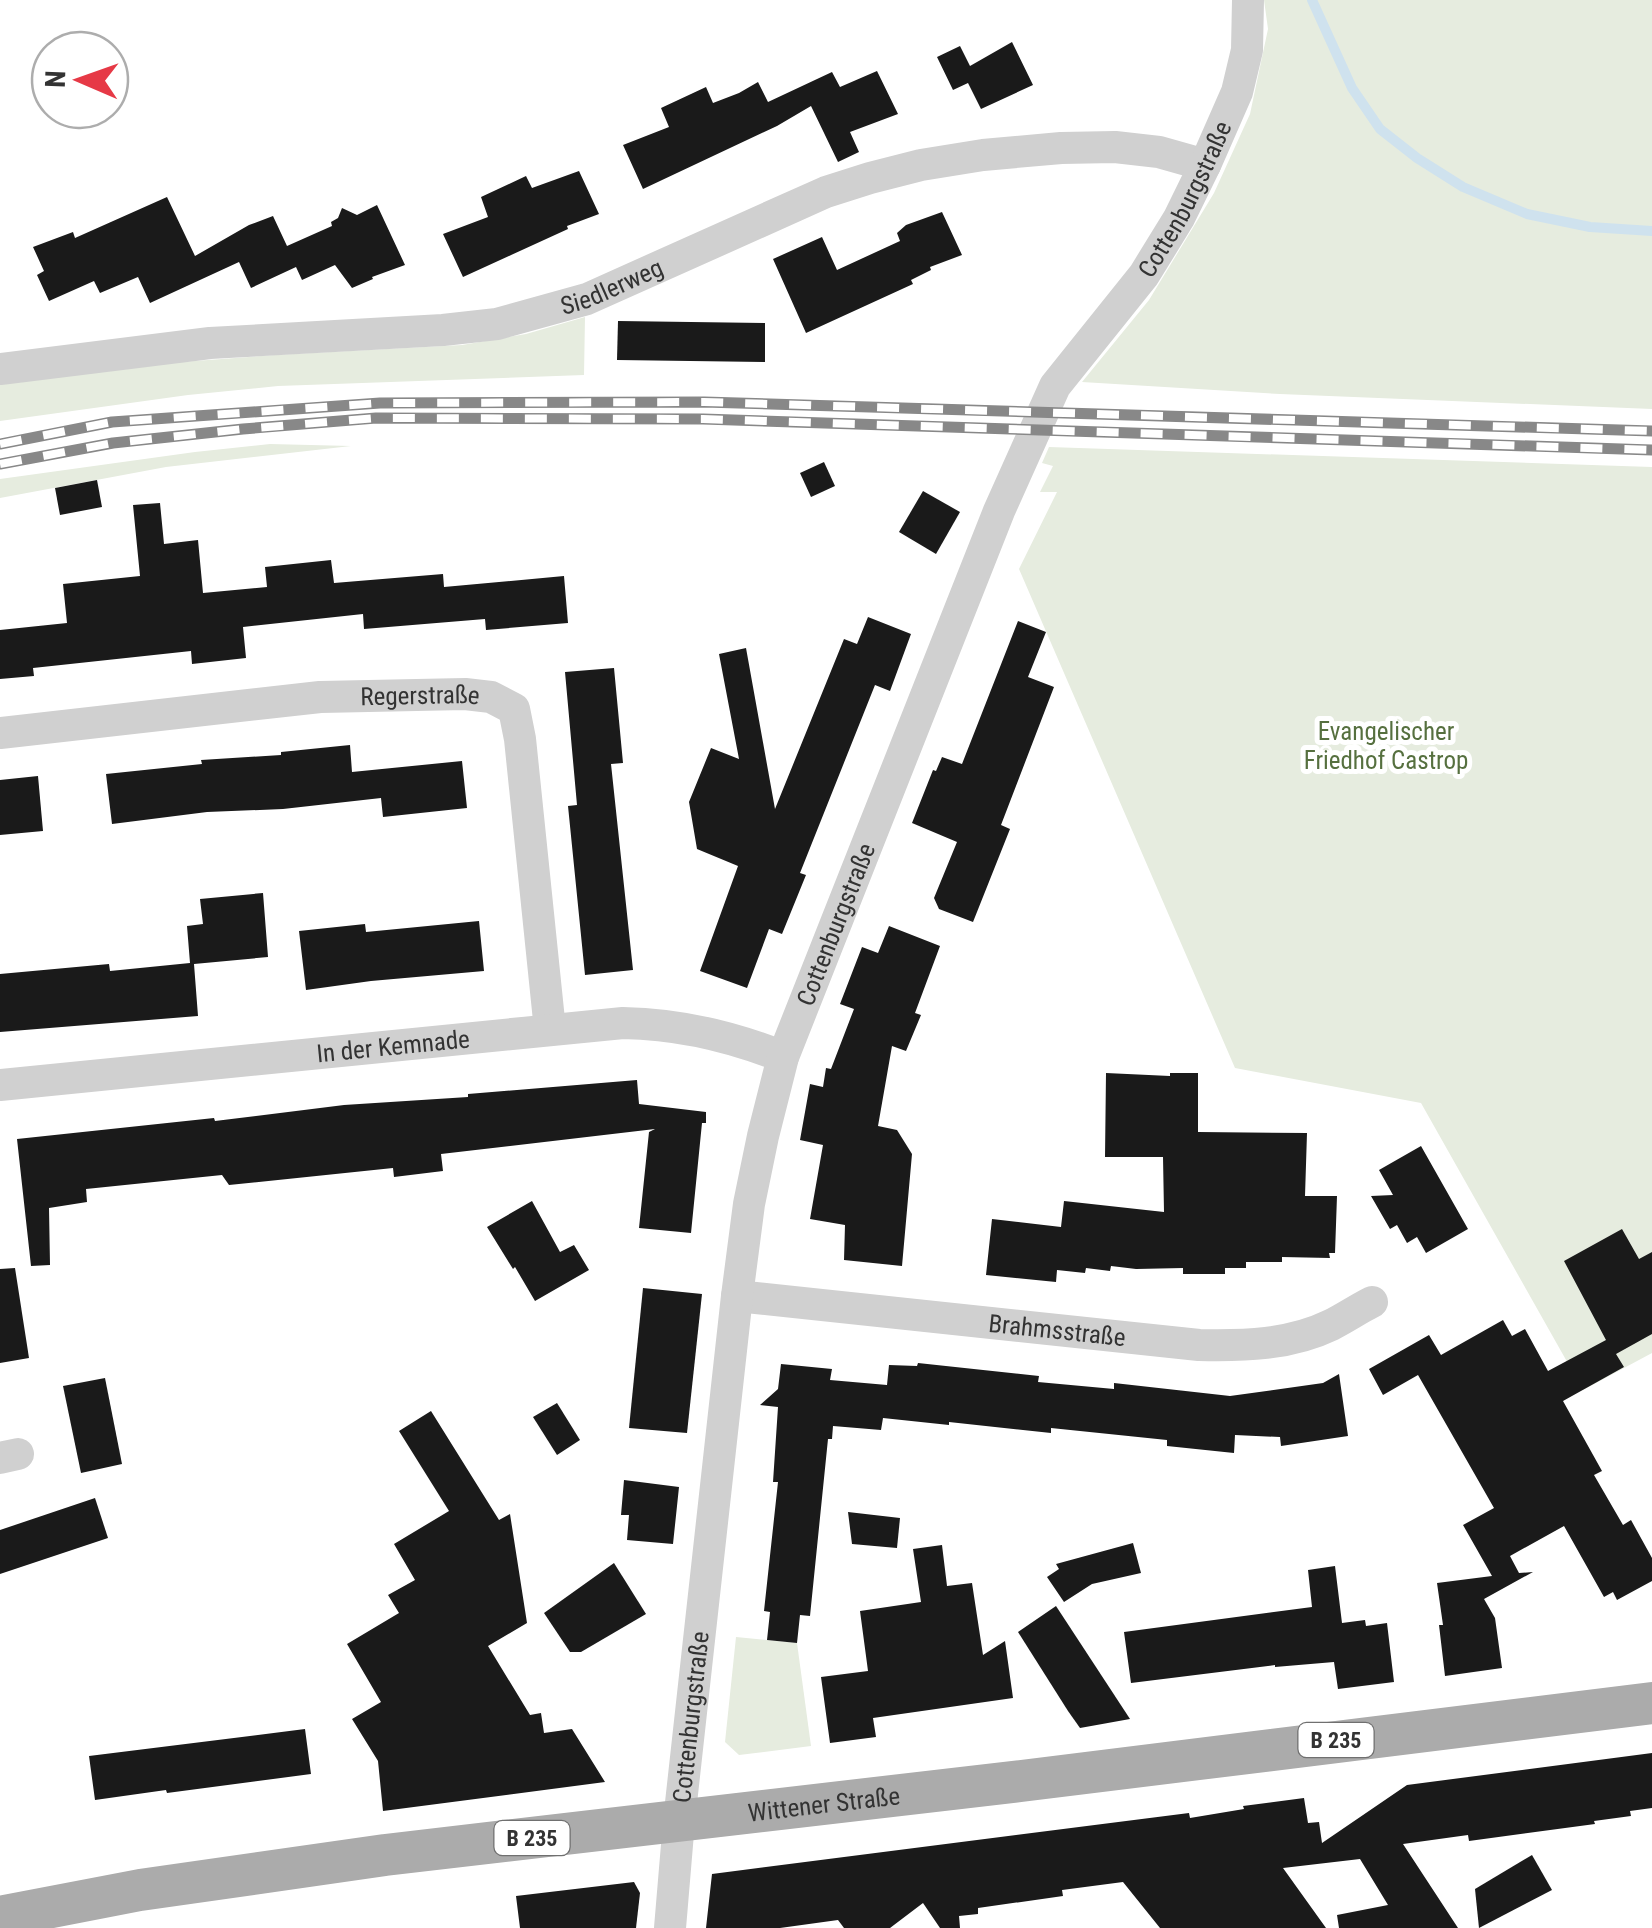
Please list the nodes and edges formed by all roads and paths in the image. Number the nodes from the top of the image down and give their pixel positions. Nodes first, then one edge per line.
1 (1248, 0) edge
2 (1206, 165) junction
3 (0, 369) edge
4 (0, 733) edge
5 (550, 1030) junction
6 (783, 1057) junction
7 (0, 1084) edge
8 (736, 1296) junction
9 (1372, 1302) dead end
10 (1652, 1702) edge
11 (679, 1821) junction
12 (0, 1918) edge
13 (670, 1928) edge

1 - 2 street, Cottenburgstraße
2 - 3 street, Siedlerweg
2 - 6 street, Cottenburgstraße
4 - 5 street, Regerstraße
5 - 6 street, In der Kemnade
5 - 7 street, In der Kemnade
6 - 8 street, Cottenburgstraße
8 - 9 street, Brahmsstraße
8 - 11 street, Cottenburgstraße
10 - 11 main road, Wittener Straße / B 235
11 - 12 main road, Wittener Straße / B 235
11 - 13 street, Cottenburgstraße

